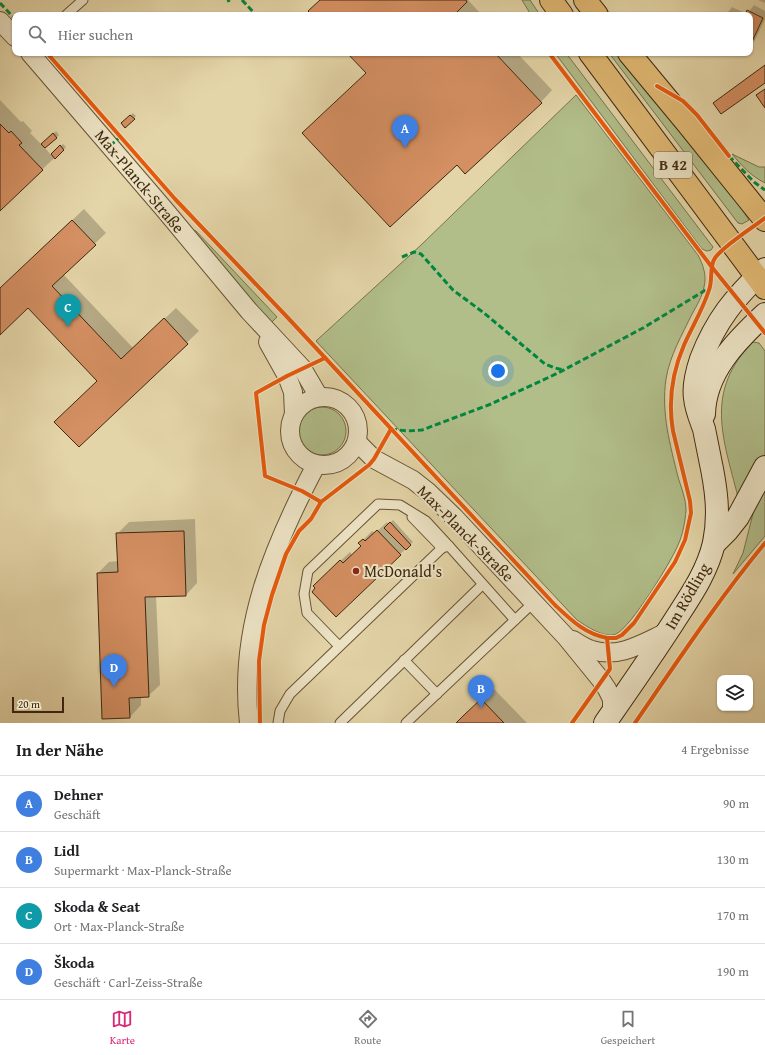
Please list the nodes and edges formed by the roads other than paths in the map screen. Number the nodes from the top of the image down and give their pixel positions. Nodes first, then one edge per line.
1 (82, 0) edge
2 (551, 0) edge
3 (585, 0) edge
4 (69, 12) edge
5 (560, 12) edge
6 (595, 12) edge
7 (0, 21) edge
8 (12, 34) edge
9 (33, 56) edge
10 (592, 56) edge
11 (632, 56) edge
12 (765, 220) edge
13 (762, 278) edge
14 (248, 311) junction
15 (765, 314) edge
16 (319, 397) junction
17 (294, 414) junction
18 (704, 429) junction
19 (357, 442) junction
20 (316, 465) junction
21 (765, 467) edge
22 (714, 544) junction
23 (445, 547) junction
24 (482, 585) junction
25 (534, 602) junction
26 (515, 620) junction
27 (667, 632) junction
28 (566, 637) junction
29 (339, 646) junction
30 (404, 660) junction
31 (436, 694) junction
32 (609, 718) edge
33 (249, 723) edge
34 (278, 723) edge
35 (340, 723) edge
36 (406, 723) edge

1 - 4 lane
2 - 5 main road
3 - 6 main road
7 - 8 street
9 - 14 street, Max-Planck-Straße
10 - 13 main road, B 42
11 - 12 main road, B 42
13 - 18 street, Im Rödling
14 - 16 street, Max-Planck-Straße
14 - 17 street, Max-Planck-Straße
15 - 18 street, Im Rödling
16 - 17 street
16 - 19 street
17 - 20 street
18 - 22 street, Im Rödling
19 - 20 street
19 - 25 street, Max-Planck-Straße
20 - 33 street
21 - 22 street
22 - 27 street, Im Rödling
23 - 24 lane
23 - 29 lane
23 - 29 lane
24 - 26 lane
24 - 30 lane
25 - 26 lane
25 - 28 street, Max-Planck-Straße
26 - 31 lane
27 - 28 street, Max-Planck-Straße
27 - 32 street, Im Rödling
28 - 32 street, Max-Planck-Straße
29 - 34 lane
30 - 31 lane
30 - 35 lane
31 - 36 lane

